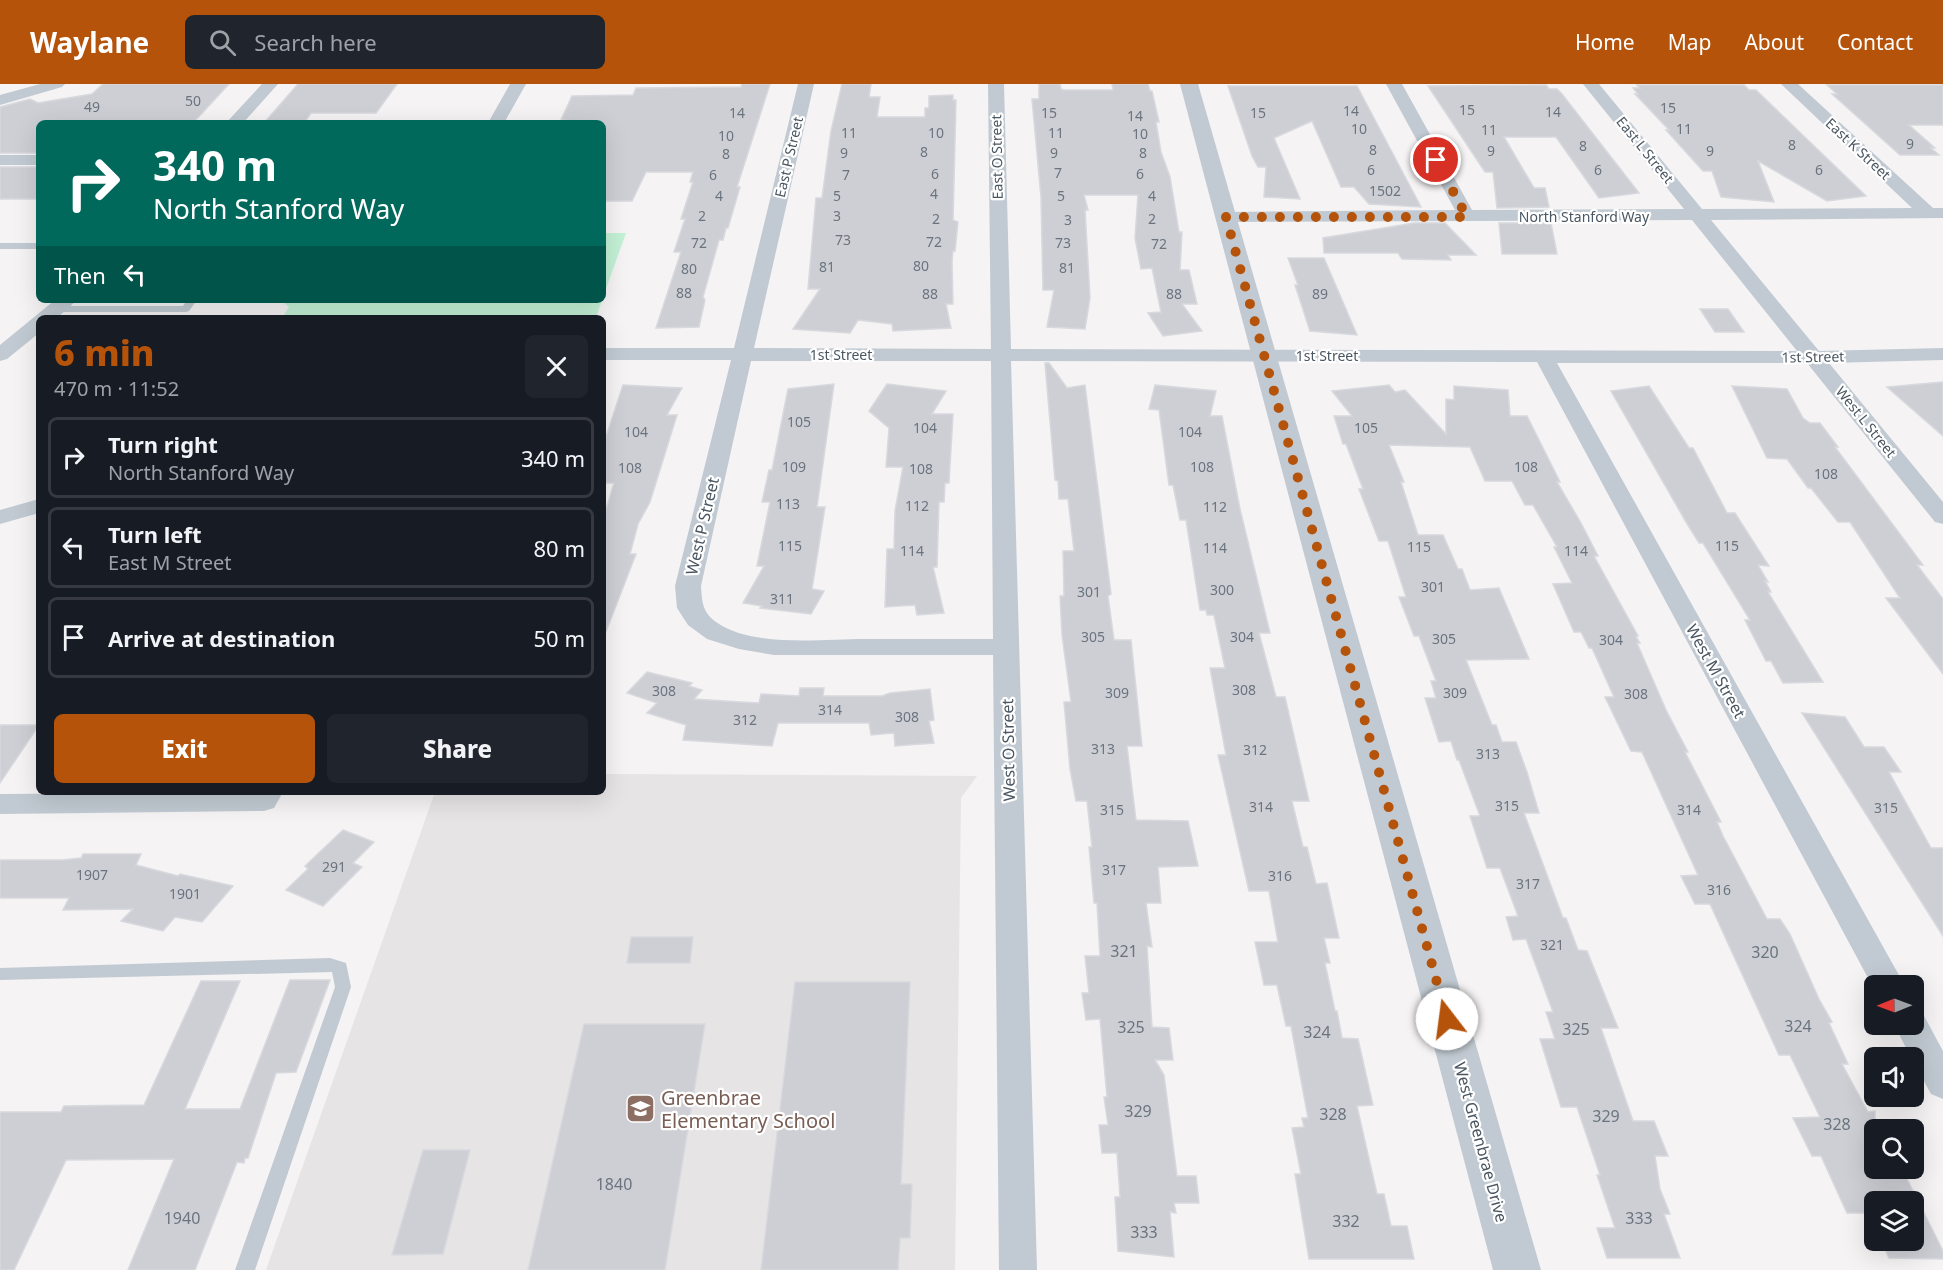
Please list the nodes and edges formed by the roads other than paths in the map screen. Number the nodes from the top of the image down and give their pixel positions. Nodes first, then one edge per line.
1 (57, 84) edge
2 (270, 84) edge
3 (518, 84) edge
4 (806, 84) edge
5 (996, 84) edge
6 (1189, 84) edge
7 (1394, 84) edge
8 (1591, 84) edge
9 (1789, 84) edge
10 (0, 100) edge
11 (237, 120) edge
12 (498, 120) edge
13 (0, 160) edge
14 (36, 160) edge
15 (1935, 213) edge
16 (1698, 216) junction
17 (1226, 217) junction
18 (1467, 217) junction
19 (772, 230) joint
20 (999, 230) joint
21 (0, 246) edge
22 (36, 246) edge
23 (190, 303) edge
24 (56, 309) edge
25 (36, 325) edge
26 (606, 354) edge
27 (1943, 354) edge
28 (0, 355) edge
29 (742, 355) junction
30 (1001, 355) junction
31 (1264, 356) junction
32 (1544, 357) junction
33 (1814, 357) junction
34 (36, 507) edge
35 (0, 517) edge
36 (1943, 517) edge
37 (1006, 647) junction
38 (266, 796) edge
39 (0, 804) edge
40 (0, 974) edge
41 (1883, 975) edge
42 (1917, 1035) edge
43 (1943, 1084) edge
44 (244, 1270) edge
45 (1018, 1270) edge
46 (1516, 1270) edge

1 - 10 street
2 - 11 street
3 - 12 street
4 - 19 street, East P Street
5 - 20 street, East O Street
6 - 17 street, West Greenbrae Drive
7 - 18 street
8 - 16 street, East L Street
9 - 15 street, East K Street
13 - 14 street
15 - 16 street, North Stanford Way
16 - 18 street, North Stanford Way
16 - 33 street, West L Street
17 - 18 street, North Stanford Way
17 - 31 street, West Greenbrae Drive
19 - 29 street, West P Street
20 - 30 street, West O Street
21 - 22 lane
23 - 24 lane
25 - 28 street
26 - 29 street, 1st Street
27 - 33 street, 1st Street
29 - 30 street, 1st Street
29 - 37 street, West P Street
30 - 31 street, 1st Street
30 - 37 street, West O Street
31 - 32 street, 1st Street
31 - 46 street, West Greenbrae Drive
32 - 33 street, 1st Street
32 - 41 street, West M Street
33 - 36 street, West L Street
34 - 35 street
37 - 45 street, West O Street
38 - 39 street
40 - 44 lane
42 - 43 street

